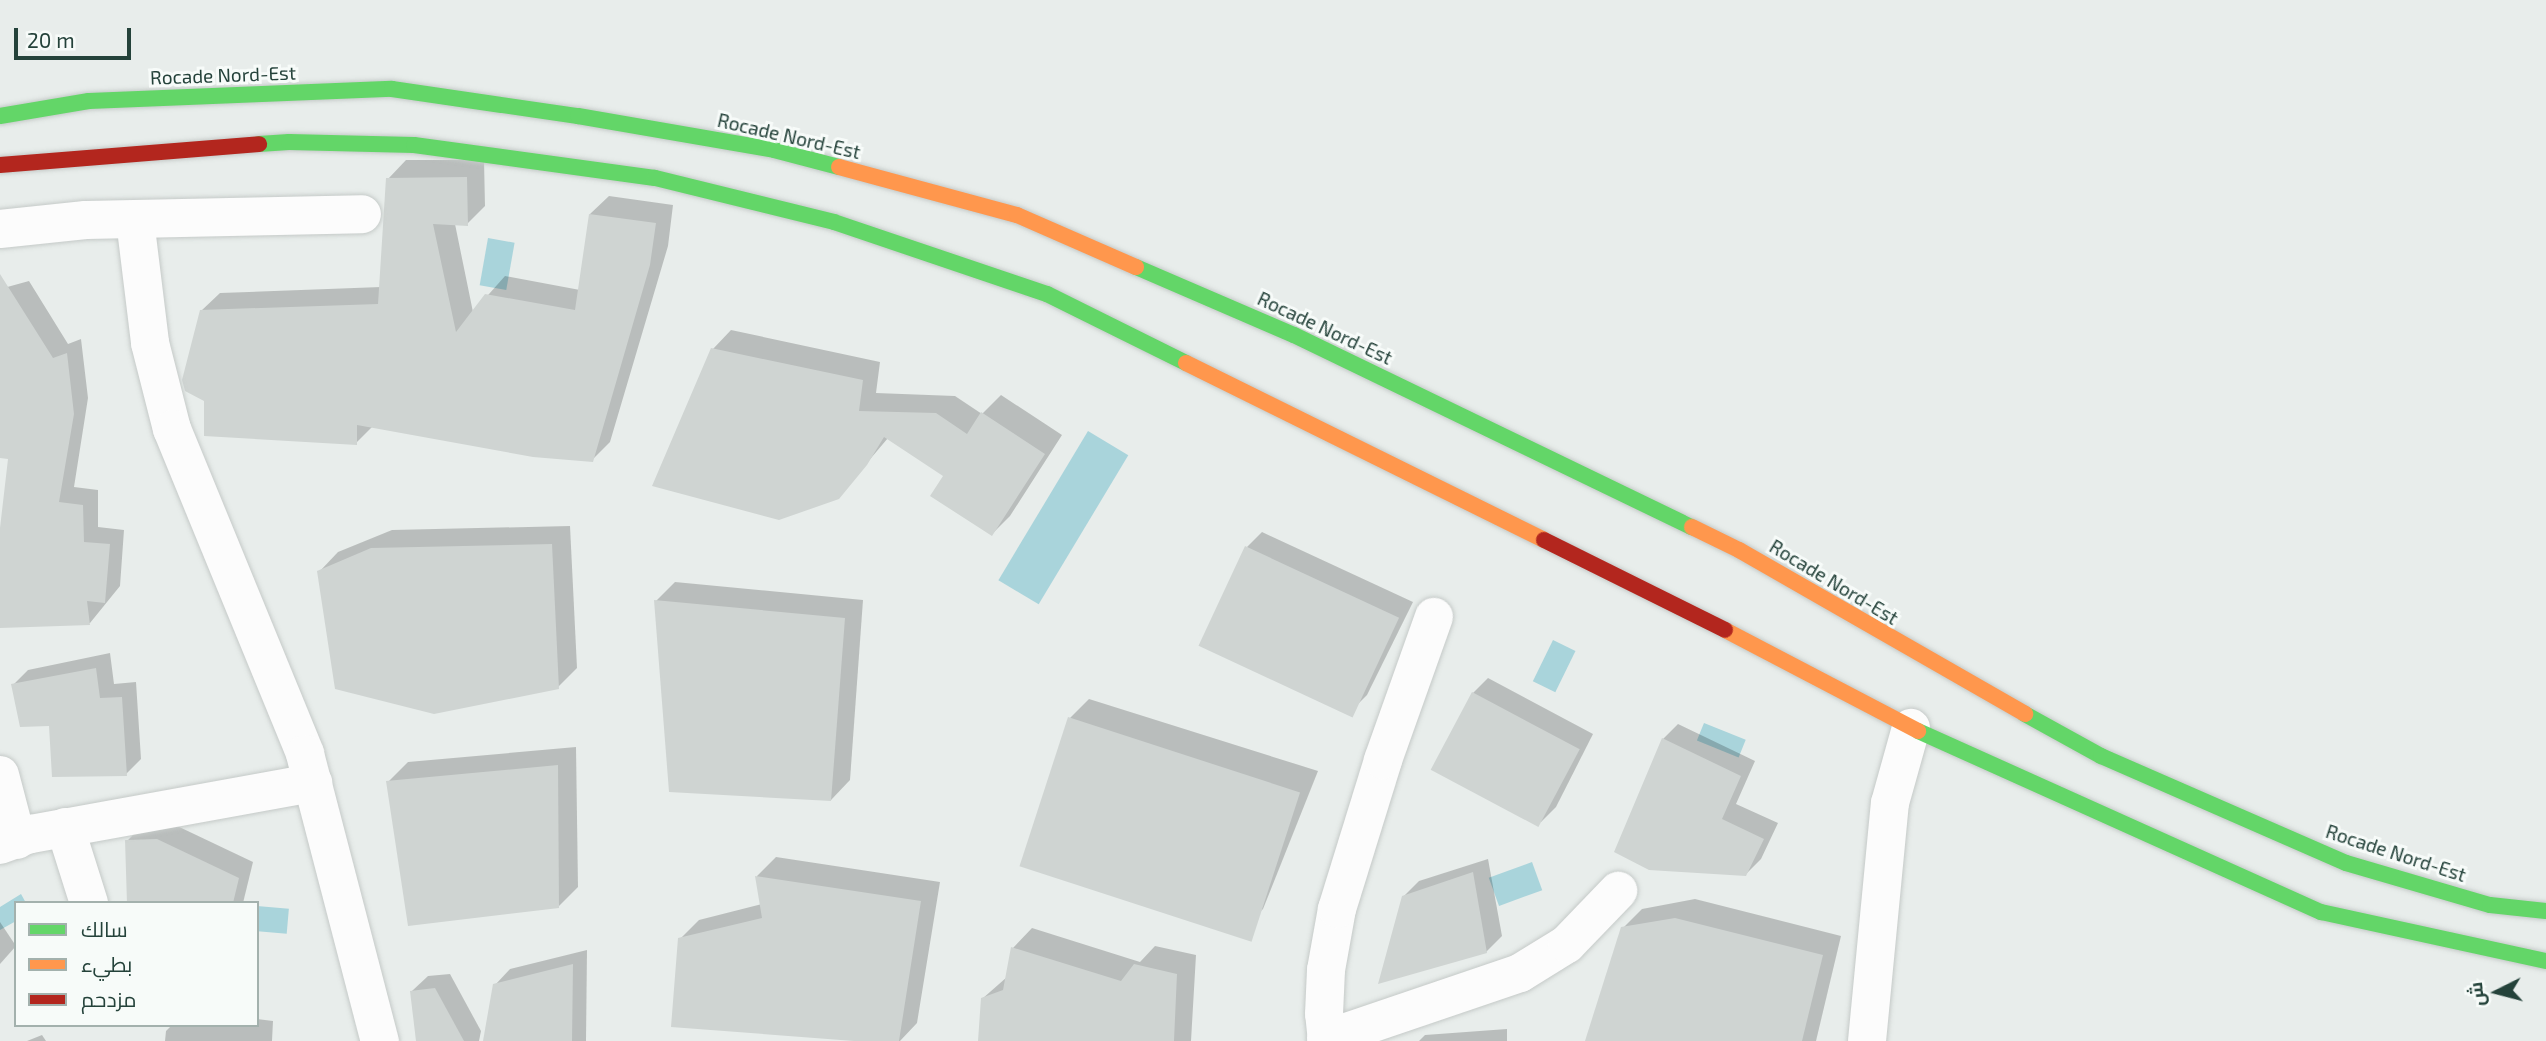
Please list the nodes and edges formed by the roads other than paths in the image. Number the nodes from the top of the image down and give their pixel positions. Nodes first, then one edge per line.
1 (0, 116) edge
2 (0, 165) edge
3 (362, 214) dead end
4 (135, 220) junction
5 (0, 229) edge
6 (1434, 617) dead end
7 (1911, 728) junction
8 (0, 775) edge
9 (313, 783) junction
10 (65, 827) junction
11 (8, 843) edge
12 (1618, 891) dead end
13 (88, 901) edge
14 (2546, 911) edge
15 (2546, 961) edge
16 (1327, 1040) edge
17 (380, 1041) edge
18 (1867, 1041) edge

1 - 14 street, Rocade Nord-Est
2 - 7 street
3 - 4 street
4 - 5 street
4 - 9 street
6 - 16 street
7 - 15 street
7 - 18 street
8 - 11 street
9 - 10 street
9 - 17 street
10 - 11 street
10 - 13 street
12 - 16 street

